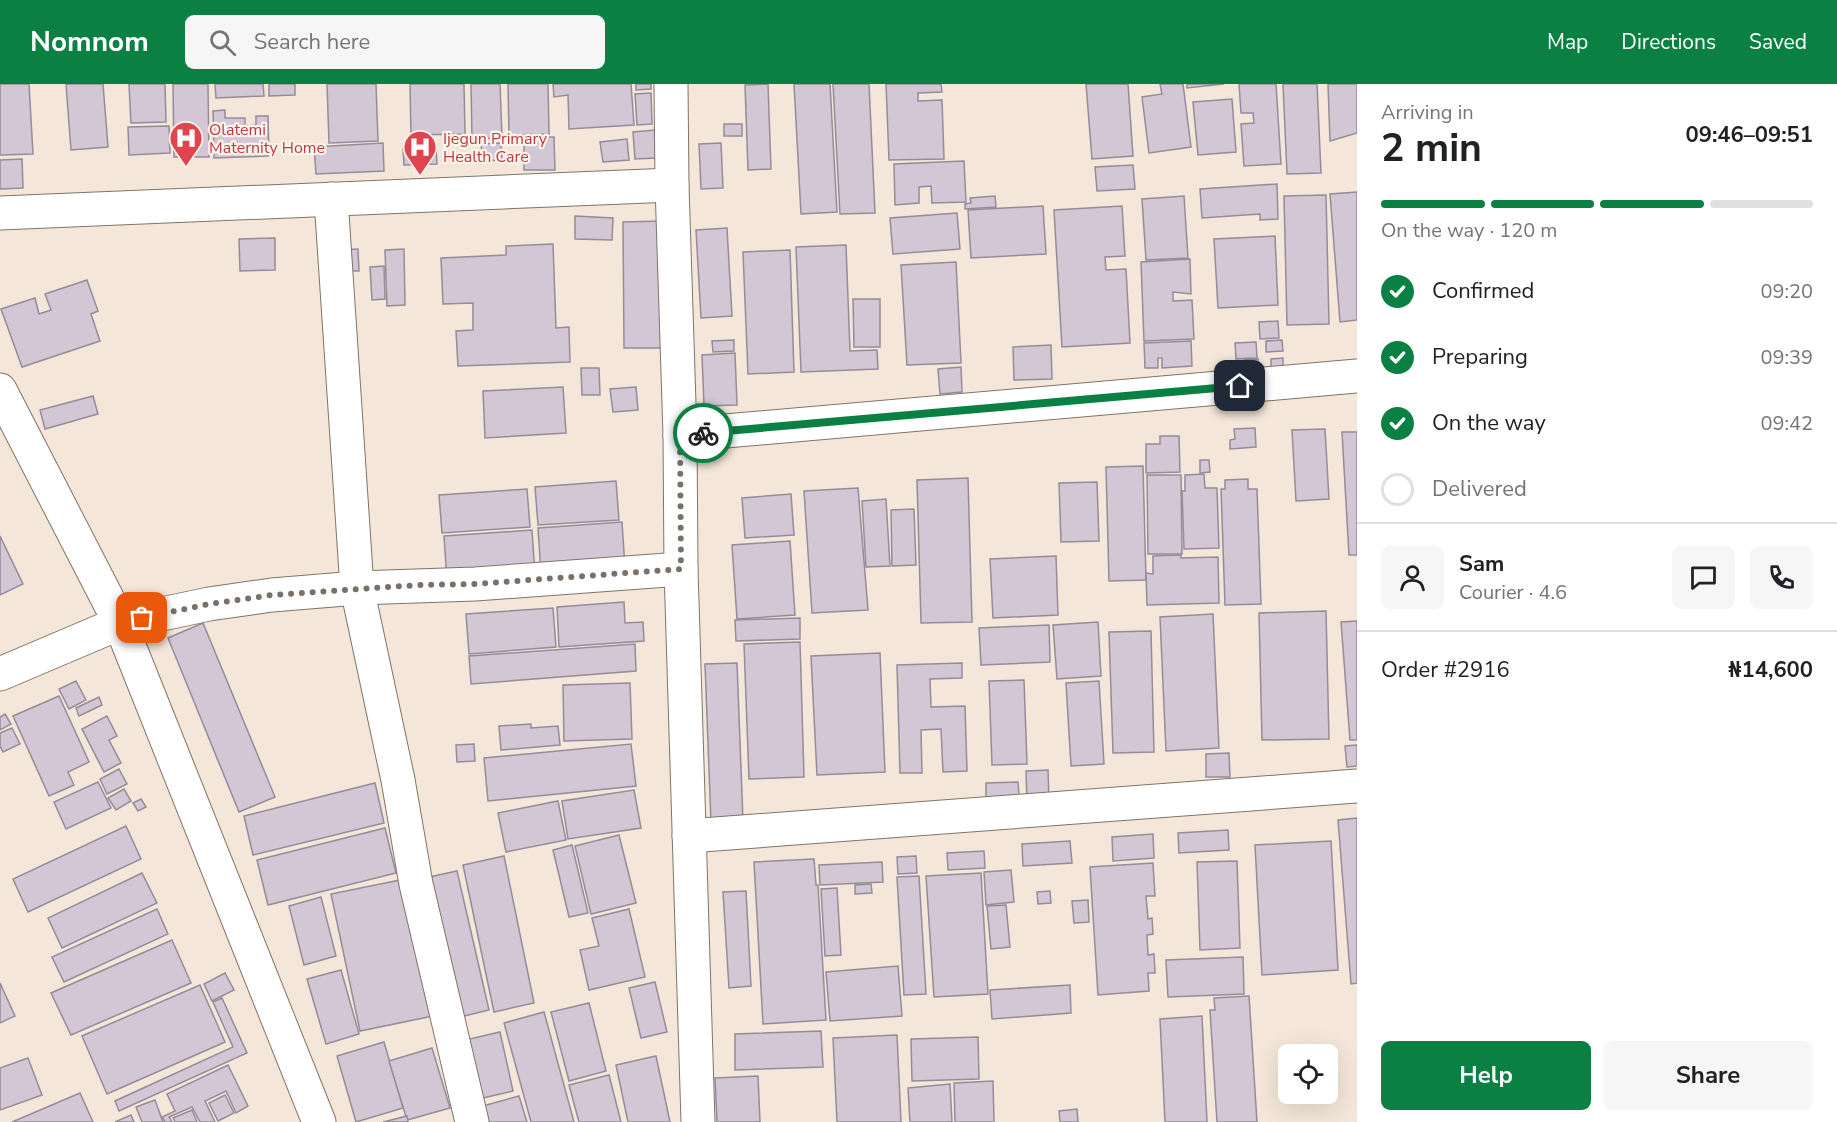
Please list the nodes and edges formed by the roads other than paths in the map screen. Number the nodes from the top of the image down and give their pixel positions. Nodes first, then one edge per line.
1 (671, 84) edge
2 (672, 185) junction
3 (331, 199) junction
4 (0, 213) edge
5 (1357, 376) edge
6 (0, 390) edge
7 (680, 435) junction
8 (681, 569) junction
9 (357, 588) junction
10 (120, 622) junction
11 (0, 674) edge
12 (1357, 786) edge
13 (688, 836) junction
14 (319, 1122) edge
15 (472, 1122) edge
16 (698, 1122) edge

1 - 2 street
2 - 3 street
2 - 7 street
3 - 4 street
3 - 9 street
5 - 7 street
6 - 10 street
7 - 8 street
8 - 9 street
8 - 13 street
9 - 10 street
9 - 15 street
10 - 11 street
10 - 14 street
12 - 13 street
13 - 16 street

